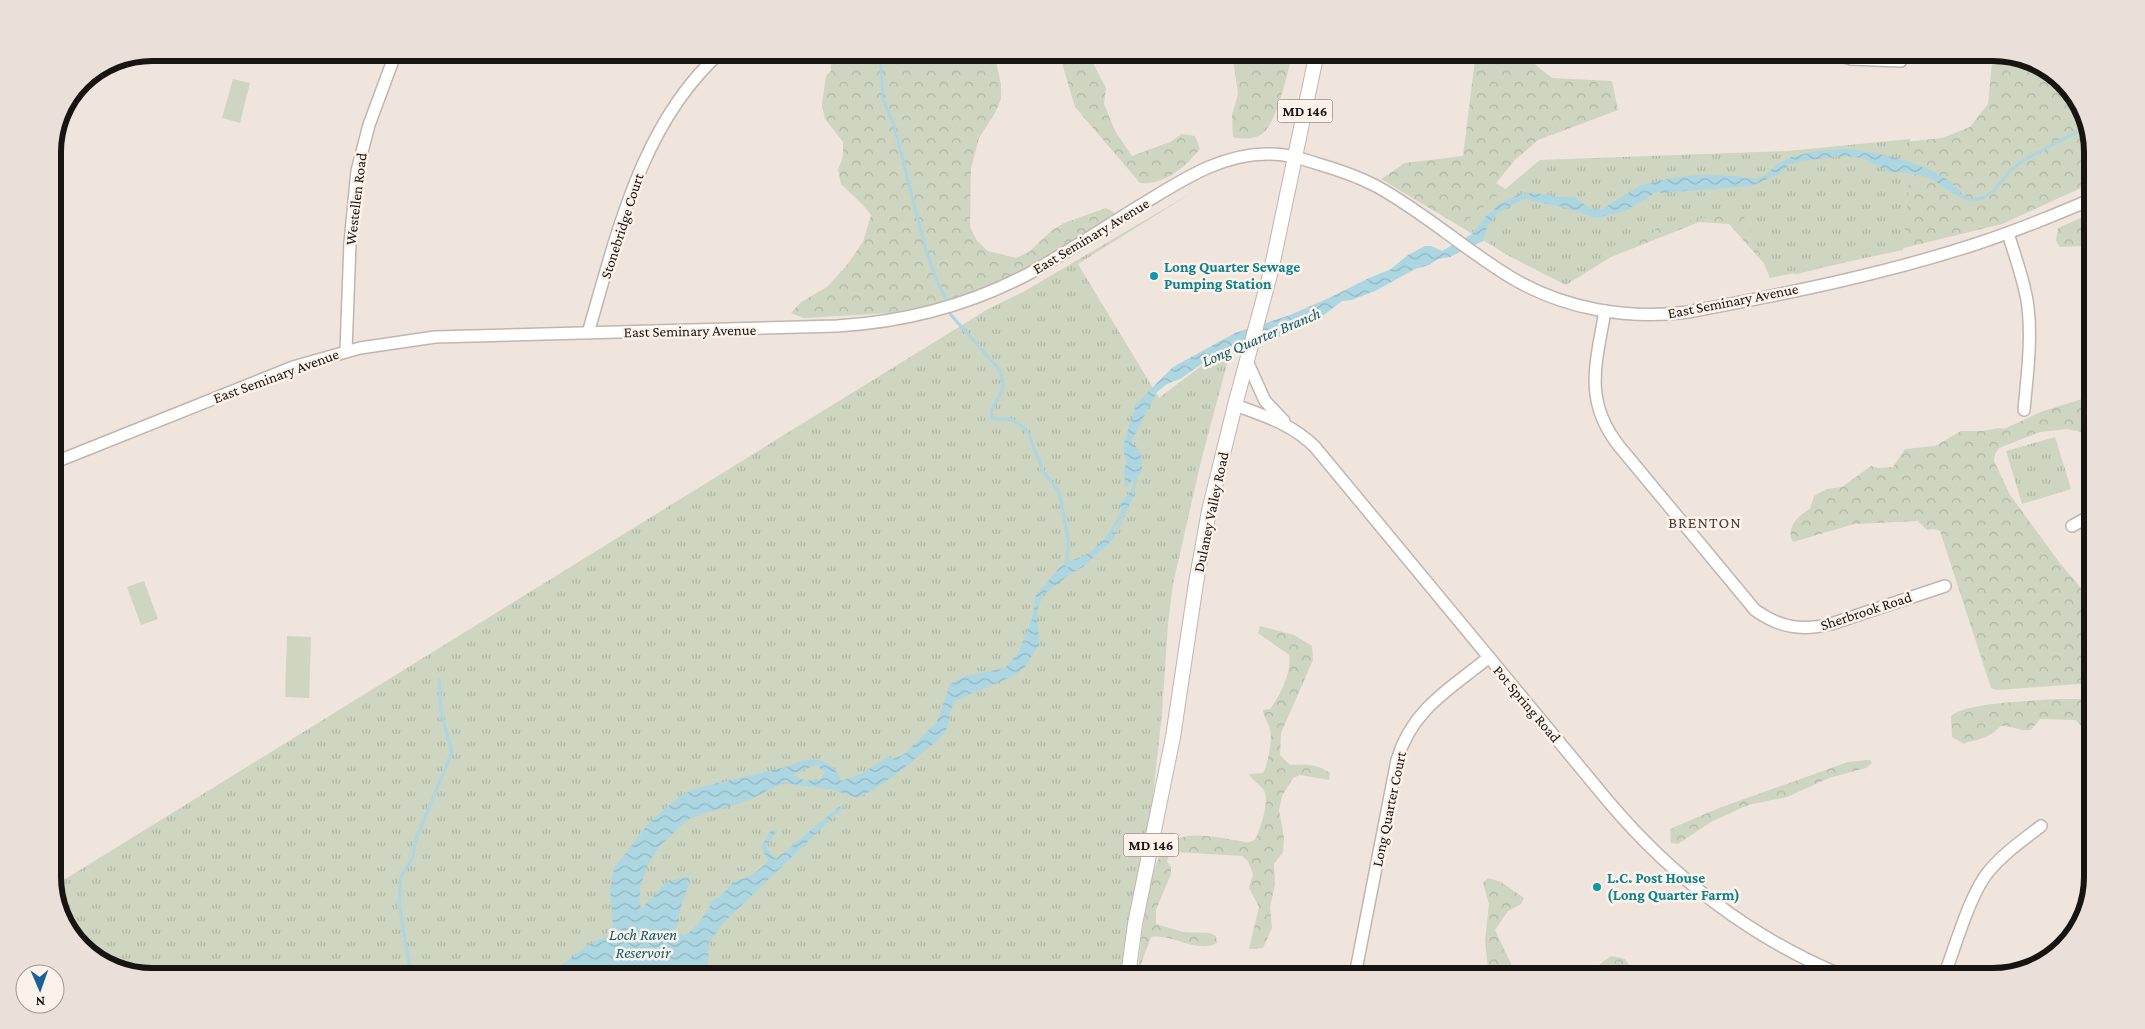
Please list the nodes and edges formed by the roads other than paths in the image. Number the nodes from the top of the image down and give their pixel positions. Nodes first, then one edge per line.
1 (393, 61) edge
2 (713, 61) edge
3 (1315, 61) edge
4 (1295, 158) junction
5 (2084, 202) edge
6 (2008, 233) junction
7 (1605, 311) junction
8 (588, 332) junction
9 (346, 351) junction
10 (1247, 362) junction
11 (1235, 405) junction
12 (2024, 410) dead end
13 (1289, 426) junction
14 (61, 460) edge
15 (2084, 519) edge
16 (2072, 526) dead end
17 (1945, 586) dead end
18 (1488, 658) junction
19 (2041, 826) dead end
20 (1357, 965) dead end
21 (1129, 968) edge
22 (1826, 968) edge
23 (1947, 968) edge

1 - 9 street, Westellen Road
2 - 8 street, Stonebridge Court
3 - 4 main road, Dulaney Valley Road / MD 146
4 - 7 street, East Seminary Avenue
4 - 8 street, East Seminary Avenue
4 - 10 main road, Dulaney Valley Road / MD 146
5 - 6 street, East Seminary Avenue
6 - 7 street, East Seminary Avenue
6 - 12 street
7 - 17 street, Sherbrook Road
8 - 9 street, East Seminary Avenue
9 - 14 street, East Seminary Avenue
10 - 11 main road, Dulaney Valley Road / MD 146
10 - 13 street
11 - 13 street, Pot Spring Road
11 - 21 main road, Dulaney Valley Road / MD 146
13 - 18 street, Pot Spring Road
15 - 16 street
18 - 20 street, Long Quarter Court
18 - 22 street, Pot Spring Road
19 - 23 street

